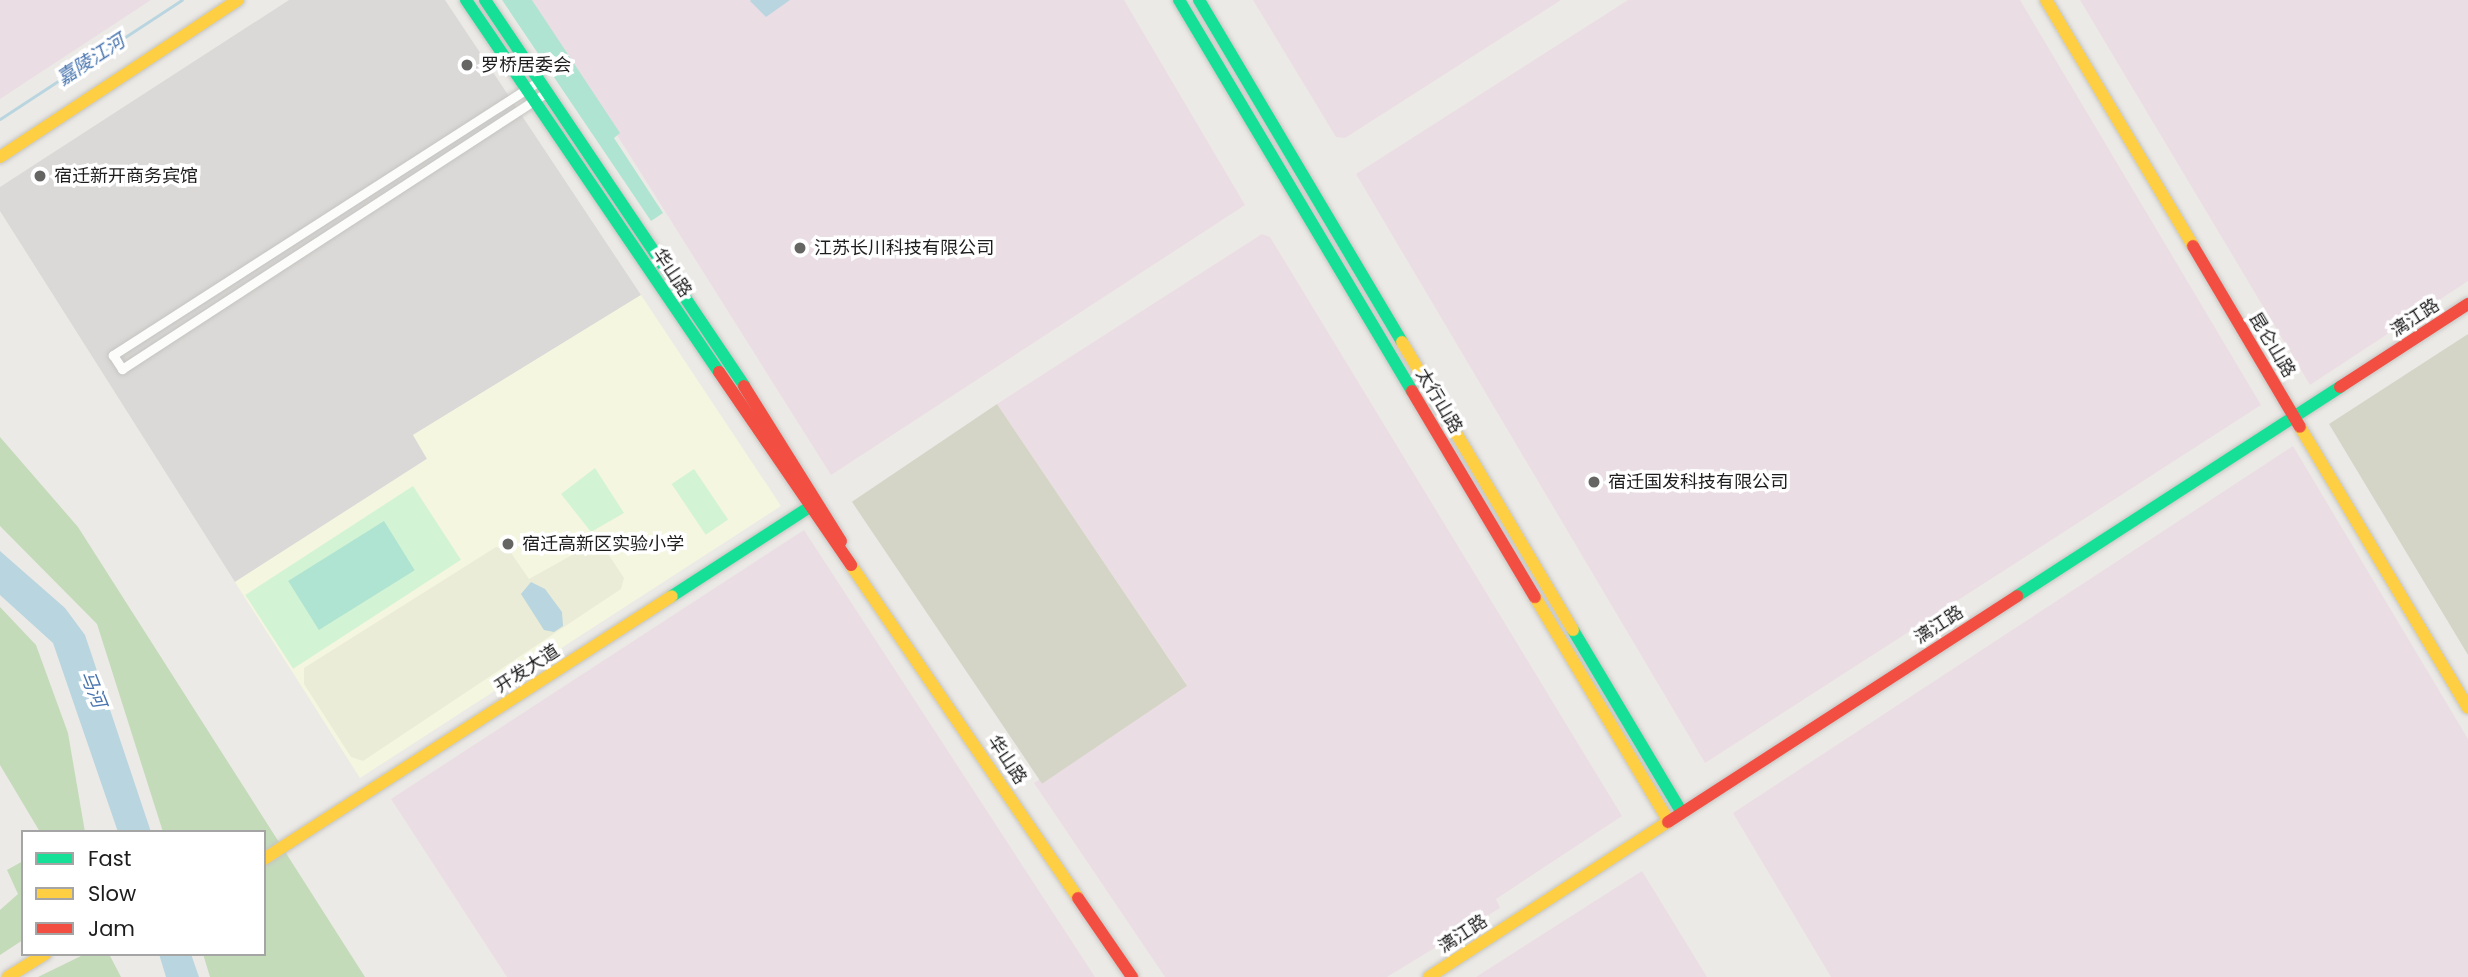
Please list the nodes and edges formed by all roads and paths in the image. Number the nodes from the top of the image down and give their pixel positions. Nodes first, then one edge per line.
1 (238, 0) edge
2 (466, 0) edge
3 (485, 0) edge
4 (1179, 0) edge
5 (1199, 0) edge
6 (2046, 0) edge
7 (543, 87) junction
8 (530, 95) junction
9 (0, 157) edge
10 (2468, 304) edge
11 (2294, 418) junction
12 (808, 508) junction
13 (852, 563) junction
14 (2468, 708) edge
15 (1681, 811) junction
16 (1668, 820) junction
17 (266, 858) edge
18 (42, 956) edge
19 (8, 977) edge
20 (1132, 977) edge
21 (1429, 977) edge

1 - 9 street
2 - 8 street, 华山路
3 - 7 street, 华山路
4 - 16 street, 太行山路
5 - 15 street, 太行山路
6 - 11 street, 昆仑山路
7 - 8 street
7 - 13 street, 华山路
8 - 8 street
8 - 12 street, 华山路
10 - 11 street, 漓江路
11 - 14 street, 昆仑山路
11 - 15 street, 漓江路
12 - 13 street, 华山路
12 - 17 street, 开发大道
13 - 20 street, 华山路
15 - 16 street, 漓江路
16 - 21 street, 漓江路
18 - 19 street

